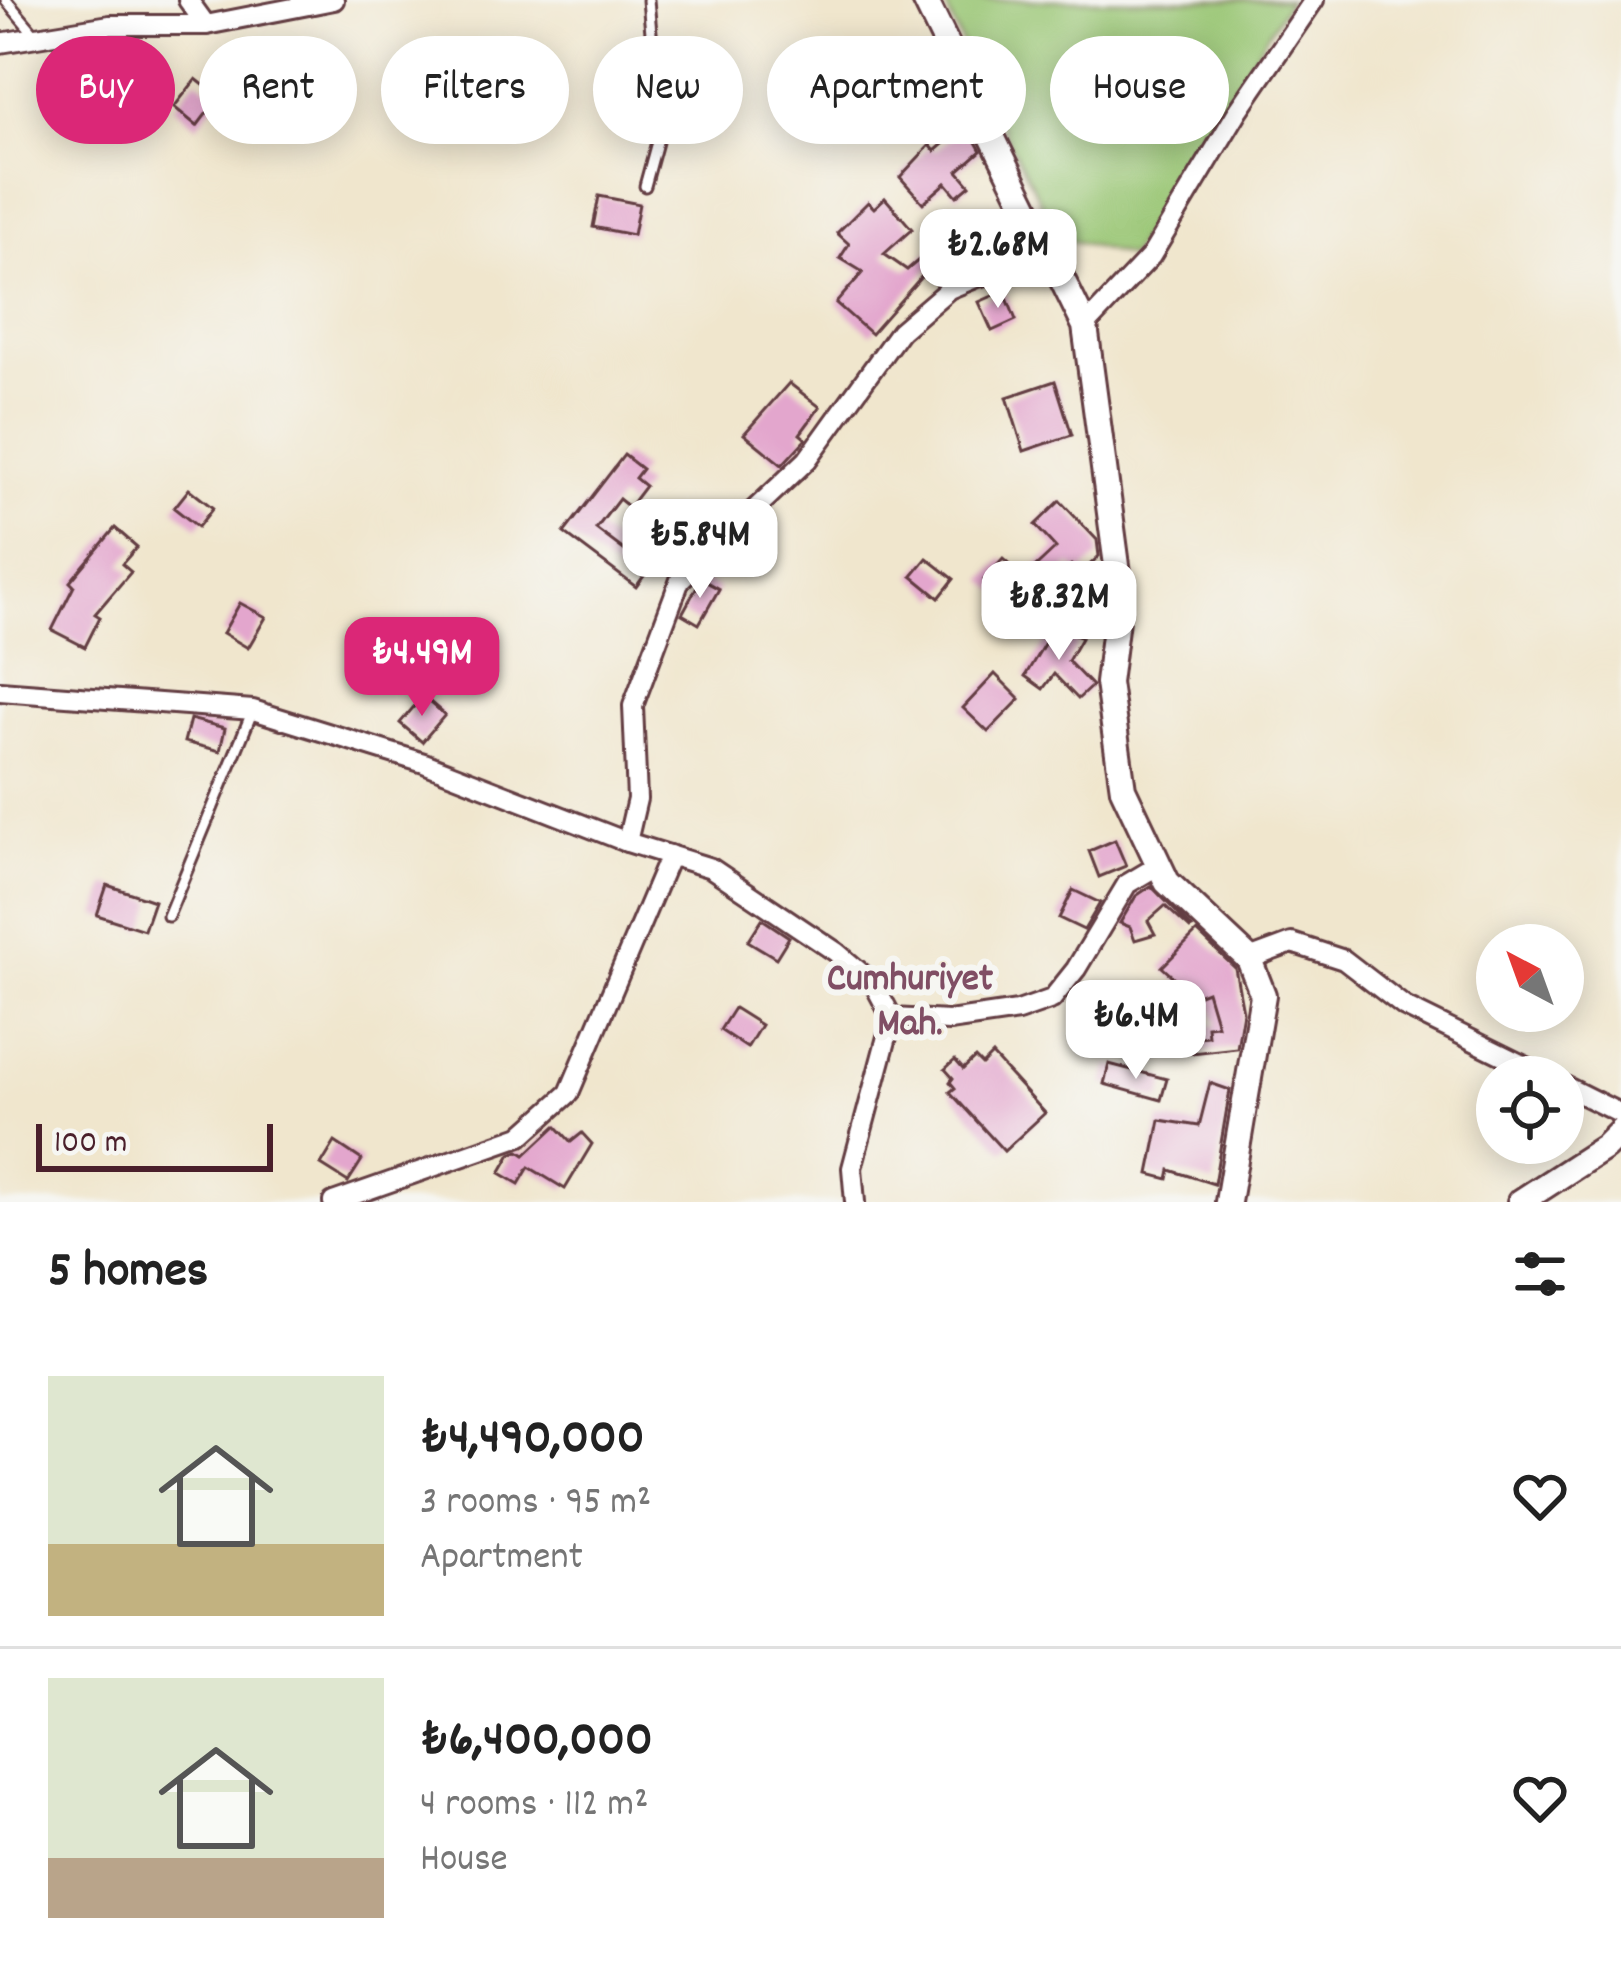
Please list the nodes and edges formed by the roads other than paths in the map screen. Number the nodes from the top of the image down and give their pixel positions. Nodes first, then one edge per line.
1 (6, 0) edge
2 (188, 0) edge
3 (334, 0) edge
4 (648, 0) edge
5 (925, 0) edge
6 (1314, 0) edge
7 (206, 25) junction
8 (36, 36) edge
9 (43, 36) edge
10 (36, 37) edge
11 (0, 43) edge
12 (645, 186) dead end
13 (1054, 258) junction
14 (1085, 326) junction
15 (0, 691) edge
16 (253, 710) junction
17 (627, 842) junction
18 (670, 855) junction
19 (1159, 865) junction
20 (168, 916) dead end
21 (1249, 959) junction
22 (892, 1018) junction
23 (1504, 1056) edge
24 (1584, 1096) edge
25 (1621, 1114) edge
26 (1621, 1131) edge
27 (333, 1202) edge
28 (855, 1202) edge
29 (1228, 1202) edge
30 (1520, 1202) edge

1 - 8 lane
2 - 7 street
3 - 7 street
4 - 12 lane
5 - 13 street
6 - 14 street
7 - 9 street
10 - 11 street
13 - 14 street
13 - 17 street
14 - 19 street
15 - 16 street
16 - 17 street
16 - 20 lane
17 - 18 street
18 - 22 street
18 - 27 street
19 - 21 street
19 - 22 street
21 - 23 street
21 - 29 street
22 - 28 street
24 - 25 street
26 - 30 street

